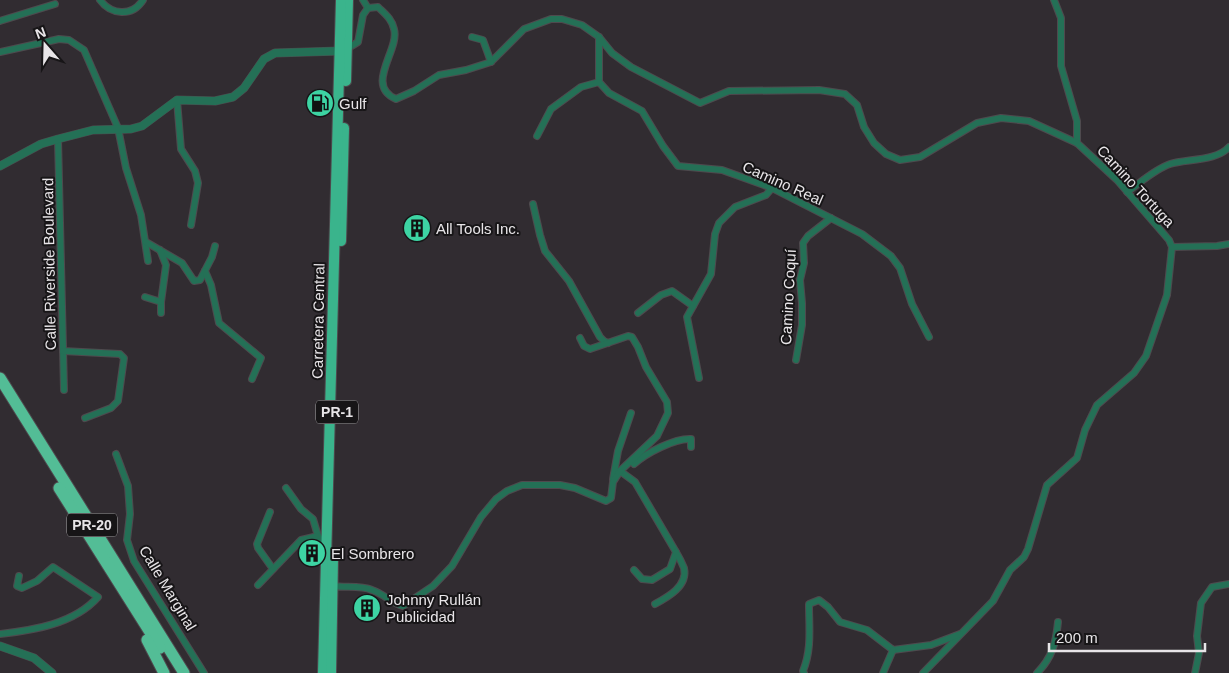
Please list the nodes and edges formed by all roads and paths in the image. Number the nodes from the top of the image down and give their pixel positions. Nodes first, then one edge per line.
1 (100, 0) edge
2 (143, 0) edge
3 (341, 0) edge
4 (348, 0) edge
5 (363, 0) edge
6 (1054, 0) edge
7 (55, 4) dead end
8 (368, 8) junction
9 (0, 21) edge
10 (472, 37) dead end
11 (599, 37) junction
12 (343, 50) junction
13 (0, 52) edge
14 (491, 62) junction
15 (599, 82) junction
16 (177, 100) junction
17 (118, 128) junction
18 (537, 136) dead end
19 (58, 139) junction
20 (1077, 143) junction
21 (1229, 147) edge
22 (0, 166) edge
23 (772, 188) junction
24 (1127, 192) junction
25 (533, 204) dead end
26 (831, 218) junction
27 (191, 225) dead end
28 (146, 242) junction
29 (1229, 244) edge
30 (215, 246) dead end
31 (1172, 247) junction
32 (160, 250) junction
33 (148, 261) dead end
34 (205, 270) junction
35 (145, 297) dead end
36 (161, 302) junction
37 (693, 306) junction
38 (161, 313) dead end
39 (638, 313) dead end
40 (929, 337) dead end
41 (580, 338) dead end
42 (608, 343) junction
43 (63, 351) junction
44 (796, 360) dead end
45 (0, 378) edge
46 (699, 378) dead end
47 (252, 379) dead end
48 (64, 390) dead end
49 (0, 392) edge
50 (632, 413) dead end
51 (85, 418) dead end
52 (691, 447) dead end
53 (116, 454) dead end
54 (622, 472) junction
55 (613, 482) junction
56 (286, 488) dead end
57 (270, 512) dead end
58 (318, 536) junction
59 (327, 550) junction
60 (676, 552) junction
61 (102, 558) junction
62 (273, 569) junction
63 (634, 570) dead end
64 (18, 576) dead end
65 (1229, 584) edge
66 (258, 585) dead end
67 (333, 586) junction
68 (655, 604) dead end
69 (1058, 622) dead end
70 (962, 633) junction
71 (0, 634) edge
72 (0, 646) edge
73 (893, 650) junction
74 (52, 673) edge
75 (164, 673) edge
76 (175, 673) edge
77 (184, 673) edge
78 (204, 673) edge
79 (323, 673) edge
80 (331, 673) edge
81 (804, 673) edge
82 (883, 673) edge
83 (924, 673) edge
84 (1037, 673) edge
85 (1195, 673) edge

1 - 2 street
3 - 12 highway, Carretera Central / PR-1
4 - 12 highway, Carretera Central / PR-1
5 - 8 street
6 - 20 street
7 - 9 street
8 - 12 street
8 - 14 street, Camino Tortuga
10 - 14 street
11 - 14 street, Camino Tortuga
11 - 15 street
11 - 20 street, Camino Tortuga
12 - 16 street
12 - 59 highway, Carretera Central / PR-1
12 - 67 highway, Carretera Central / PR-1
13 - 17 street
15 - 18 street
15 - 23 street, Camino Real
16 - 17 street
16 - 27 street
17 - 19 street
17 - 28 street
19 - 22 street
19 - 43 street, Calle Riverside Boulevard
20 - 24 street, Camino Tortuga
21 - 24 street
23 - 26 street, Camino Real
23 - 37 street
24 - 31 street, Camino Tortuga
25 - 42 street
26 - 40 street, Camino Real
26 - 44 street, Camino Coquí
28 - 32 street
28 - 33 street
29 - 31 street
30 - 34 street
31 - 70 street
32 - 34 street
32 - 36 street
34 - 47 street
35 - 36 street
36 - 38 street
37 - 39 street
37 - 46 street
41 - 42 street
42 - 54 street
43 - 48 street, Calle Riverside Boulevard
43 - 51 street
45 - 77 highway, PR-20
49 - 61 highway, PR-20
50 - 55 street
52 - 54 street
53 - 78 street, Calle Marginal
54 - 55 street
54 - 60 street
55 - 67 street
56 - 58 street
57 - 62 street
58 - 59 street
58 - 62 street
59 - 79 highway, Carretera Central / PR-1
60 - 63 street
60 - 68 street
61 - 75 highway
61 - 76 highway, PR-20
62 - 66 street
64 - 71 street
65 - 85 street
67 - 80 highway, Carretera Central / PR-1
69 - 84 street
70 - 73 street
70 - 83 street
72 - 74 street
73 - 81 street
73 - 82 street

